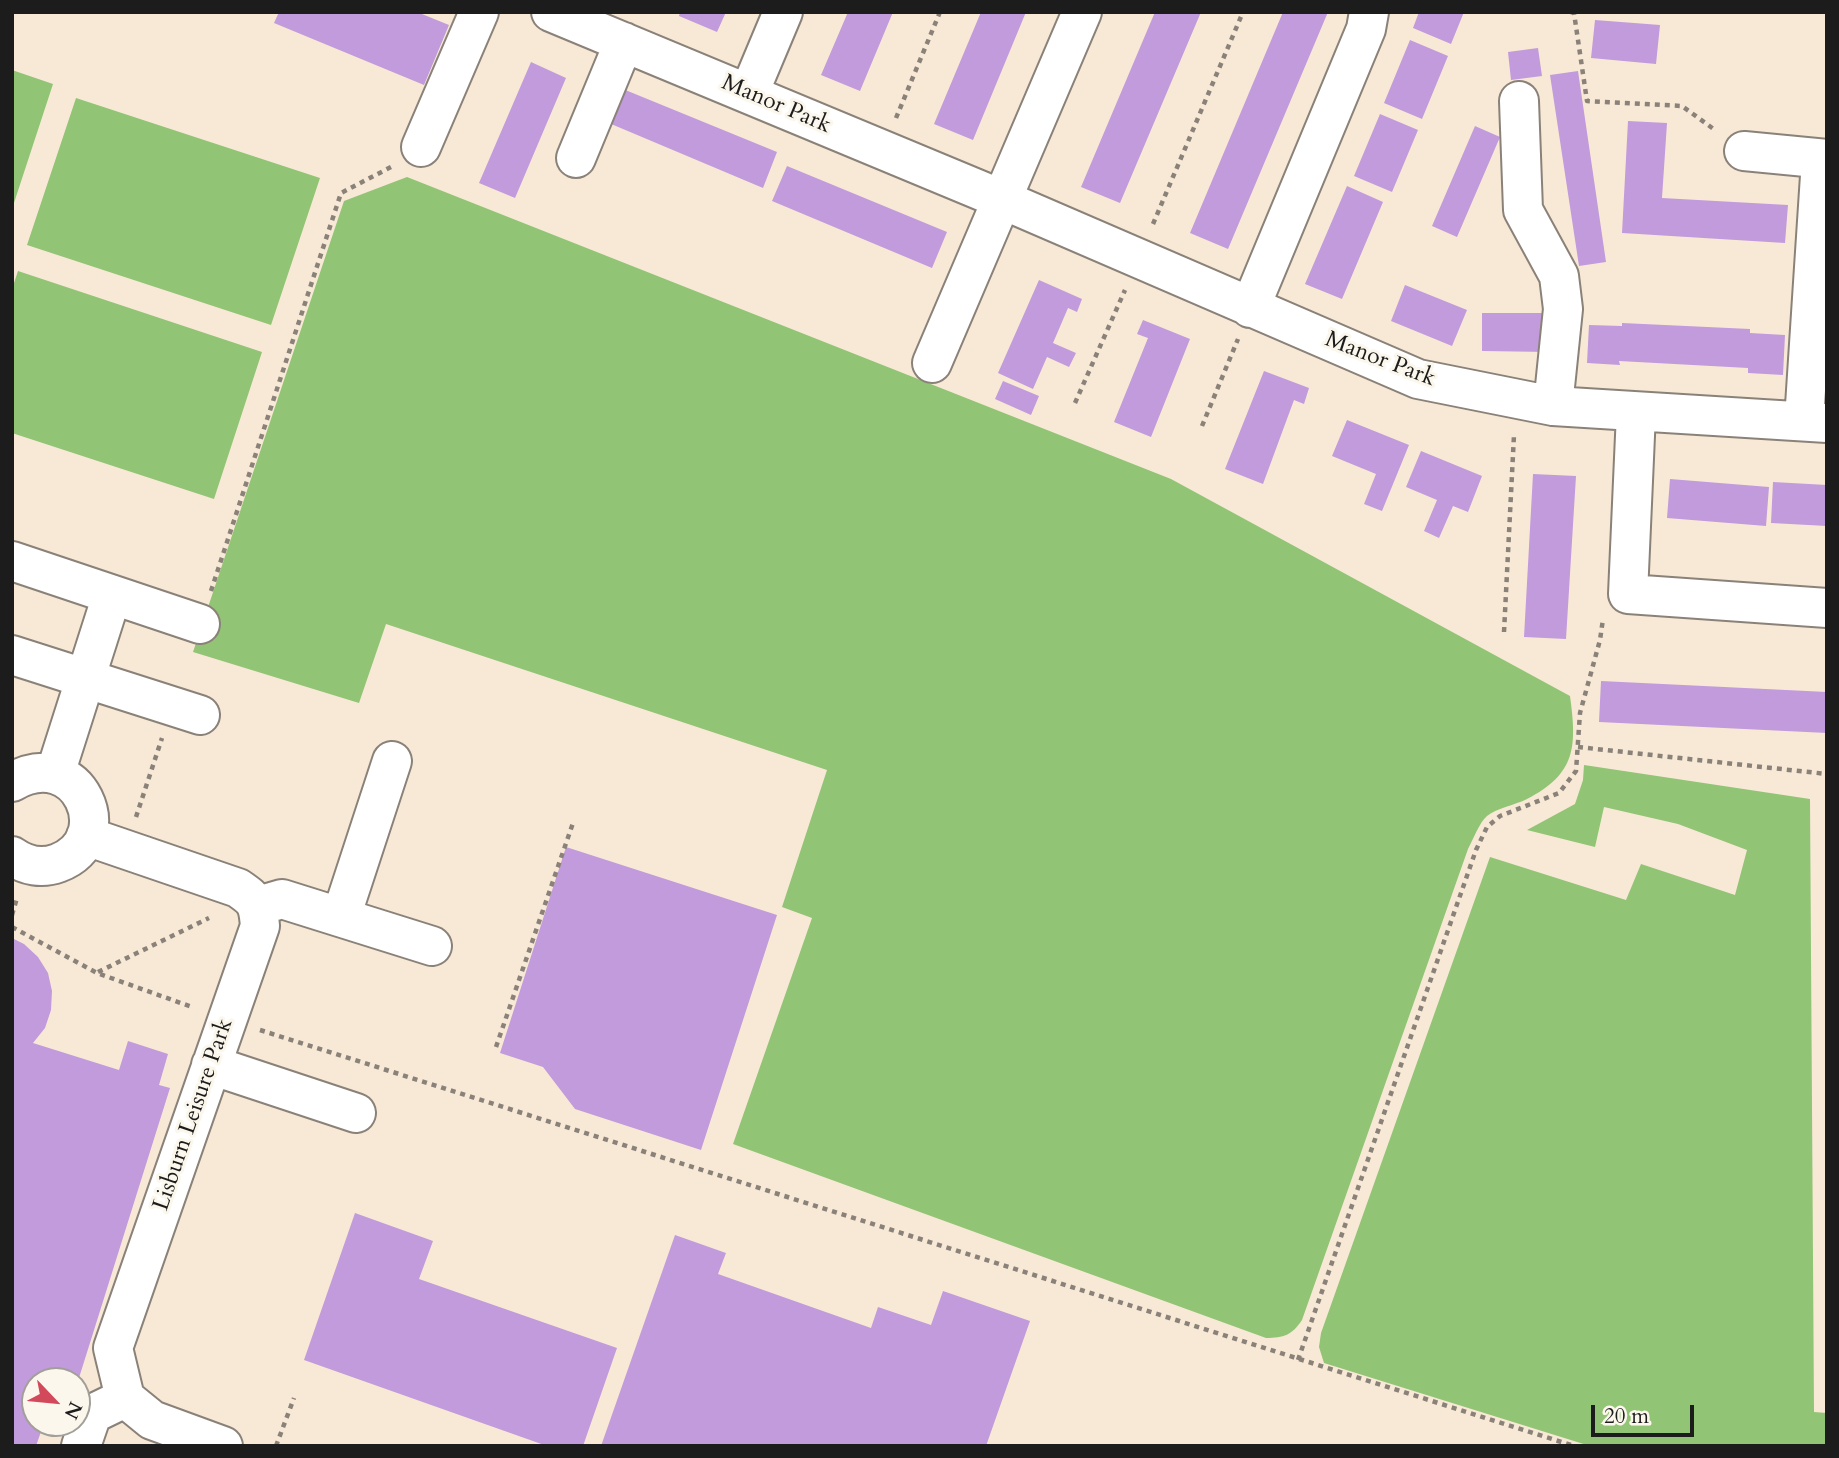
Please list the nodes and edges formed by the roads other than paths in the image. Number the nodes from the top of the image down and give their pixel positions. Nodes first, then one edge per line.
1 (479, 12) edge
2 (551, 12) edge
3 (783, 12) edge
4 (1082, 12) edge
5 (1369, 12) edge
6 (624, 42) junction
7 (749, 93) junction
8 (1519, 101) dead end
9 (421, 147) road end
10 (1744, 151) road end
11 (576, 158) dead end
12 (1824, 160) edge
13 (1001, 199) junction
14 (1821, 258) edge
15 (1250, 309) junction
16 (932, 363) dead end
17 (1553, 406) junction
18 (1636, 412) junction
19 (1815, 422) edge
20 (12, 561) edge
21 (112, 595) junction
22 (1827, 608) edge
23 (200, 624) road end
24 (12, 655) edge
25 (84, 678) junction
26 (186, 711) road end
27 (392, 761) dead end
28 (55, 774) junction
29 (12, 782) edge
30 (86, 836) junction
31 (12, 856) edge
32 (255, 902) junction
33 (341, 917) junction
34 (432, 946) dead end
35 (211, 1065) junction
36 (356, 1113) dead end
37 (125, 1398) junction
38 (81, 1446) edge
39 (223, 1446) edge

1 - 9 street
2 - 6 street, Manor Park
3 - 7 street
4 - 13 street
5 - 15 street
6 - 7 street, Manor Park
6 - 11 street
7 - 13 street, Manor Park
8 - 17 street
10 - 12 street
12 - 14 street
13 - 15 street, Manor Park
13 - 16 street
14 - 19 street
15 - 17 street, Manor Park
17 - 18 street, Manor Park
18 - 19 street, Manor Park
18 - 22 street
20 - 21 street
21 - 23 street
21 - 25 street
24 - 25 street
25 - 26 street
25 - 28 street
27 - 33 street
28 - 29 street
28 - 30 street
30 - 31 street
30 - 32 street
32 - 33 street
32 - 35 street, Lisburn Leisure Park
33 - 34 street
35 - 36 street
35 - 37 street, Lisburn Leisure Park
37 - 38 street
37 - 39 street

